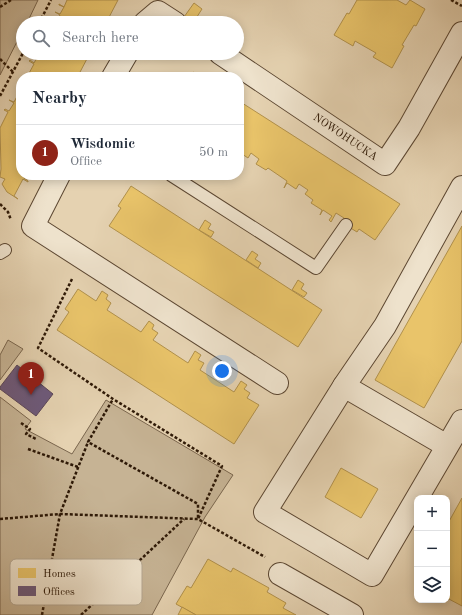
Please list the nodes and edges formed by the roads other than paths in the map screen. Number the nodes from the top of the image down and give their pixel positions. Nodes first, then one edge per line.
1 (462, 33) edge
2 (124, 60) edge
3 (230, 60) edge
4 (116, 72) edge
5 (56, 180) edge
6 (179, 180) edge
7 (462, 187) edge
8 (346, 225) dead end
9 (277, 383) dead end
10 (344, 386) junction
11 (462, 421) edge
12 (447, 446) junction
13 (280, 574) road end
14 (325, 608) edge
15 (352, 615) edge

1 - 3 street, NOWOHUCKA
2 - 4 street
5 - 9 street
6 - 8 lane
7 - 10 street
10 - 12 street
10 - 12 street
11 - 12 street
13 - 14 street
14 - 15 street

